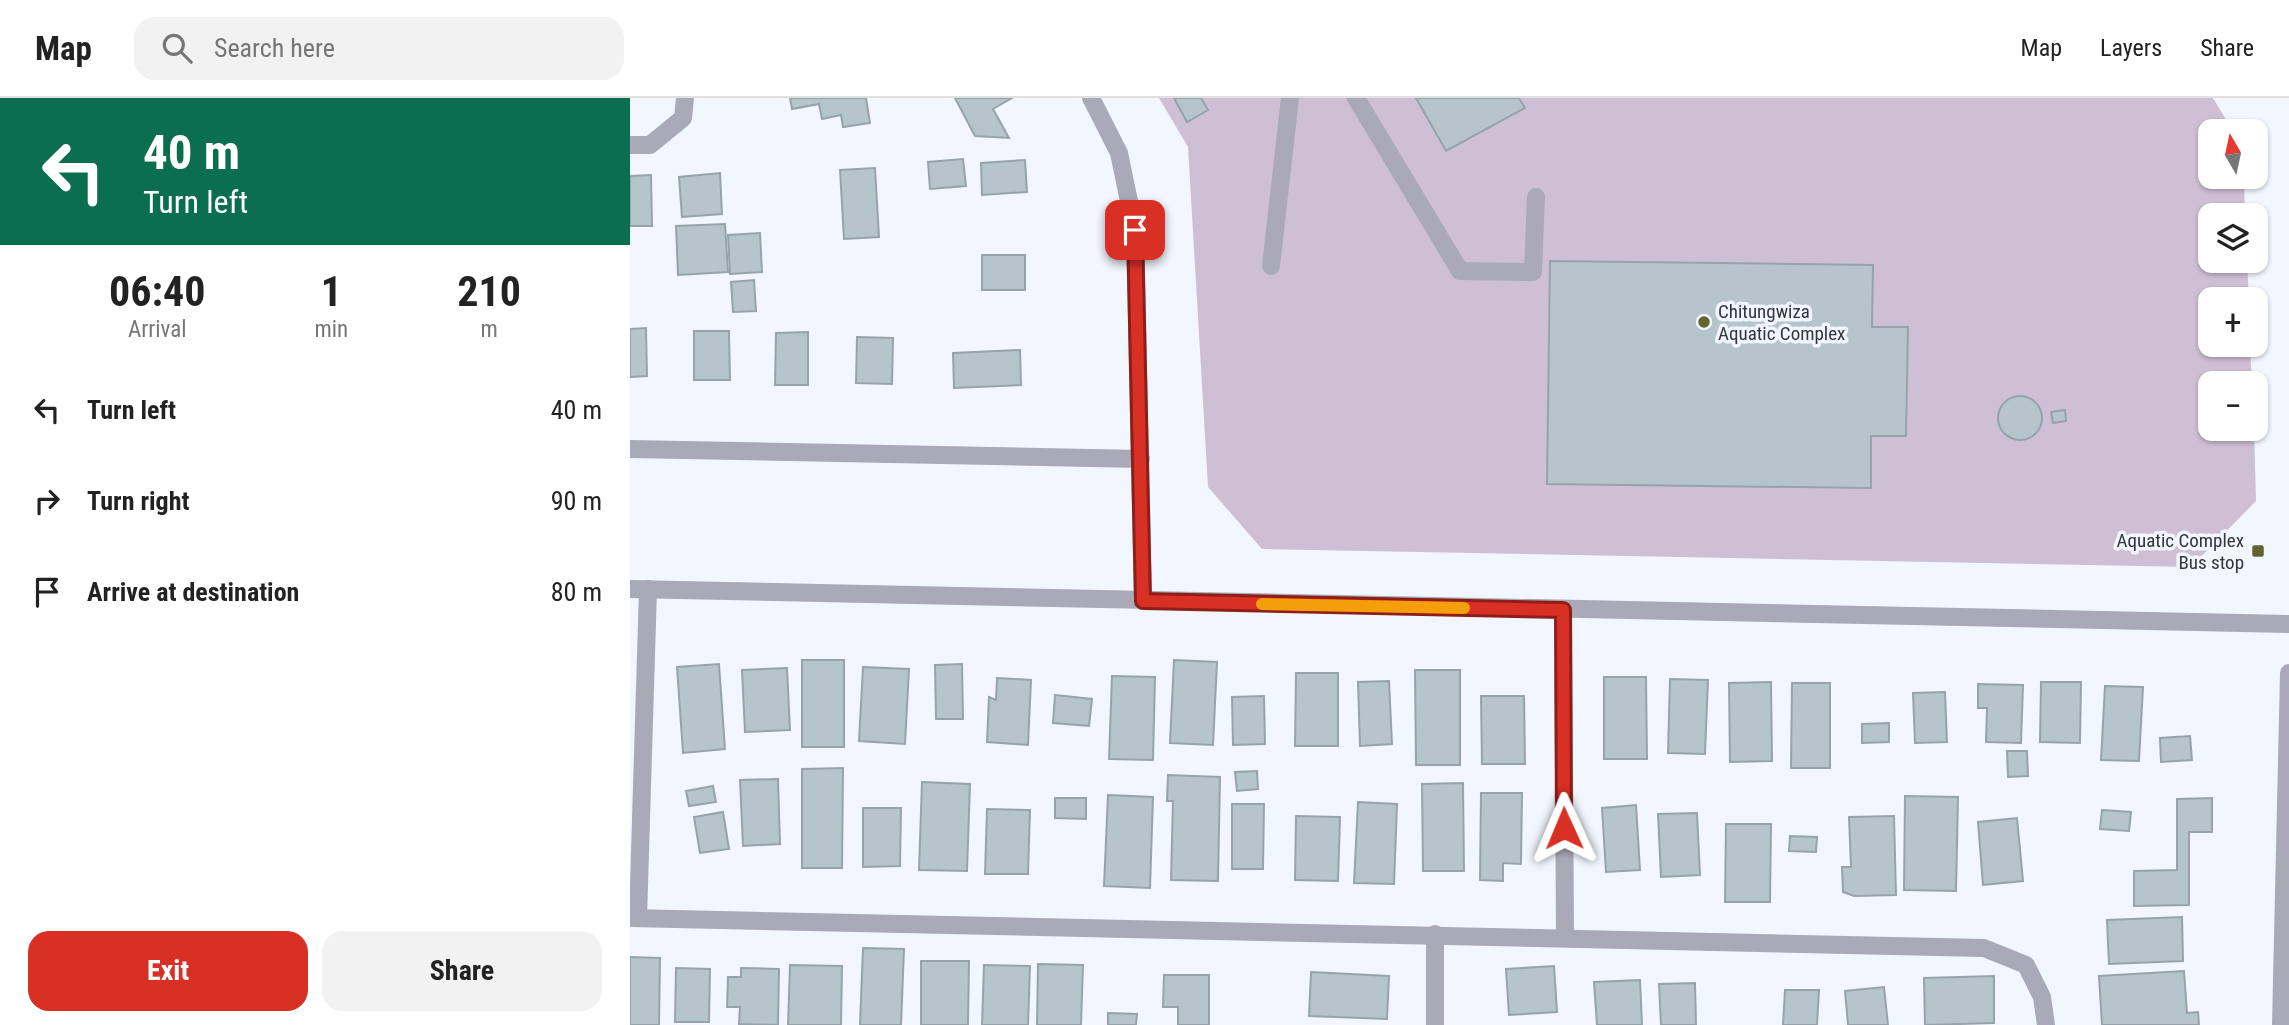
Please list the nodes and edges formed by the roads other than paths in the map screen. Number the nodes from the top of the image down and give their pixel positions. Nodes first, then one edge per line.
1 (685, 98) edge
2 (1091, 98) edge
3 (1290, 98) edge
4 (1356, 98) edge
5 (630, 145) edge
6 (1536, 197) dead end
7 (1271, 266) dead end
8 (630, 449) edge
9 (1141, 459) junction
10 (639, 589) edge
11 (1143, 601) junction
12 (1563, 610) junction
13 (2289, 624) edge
14 (2289, 673) edge
15 (634, 918) edge
16 (1436, 934) junction
17 (1565, 937) junction
18 (1435, 1025) edge
19 (2046, 1025) edge
20 (2281, 1025) edge

1 - 5 street
2 - 9 street
3 - 7 street
4 - 6 street
8 - 9 street
9 - 11 street
10 - 11 street
10 - 15 street
11 - 12 street
12 - 13 street
12 - 17 street
14 - 20 street
15 - 16 street
16 - 17 street
16 - 18 street
17 - 19 street

